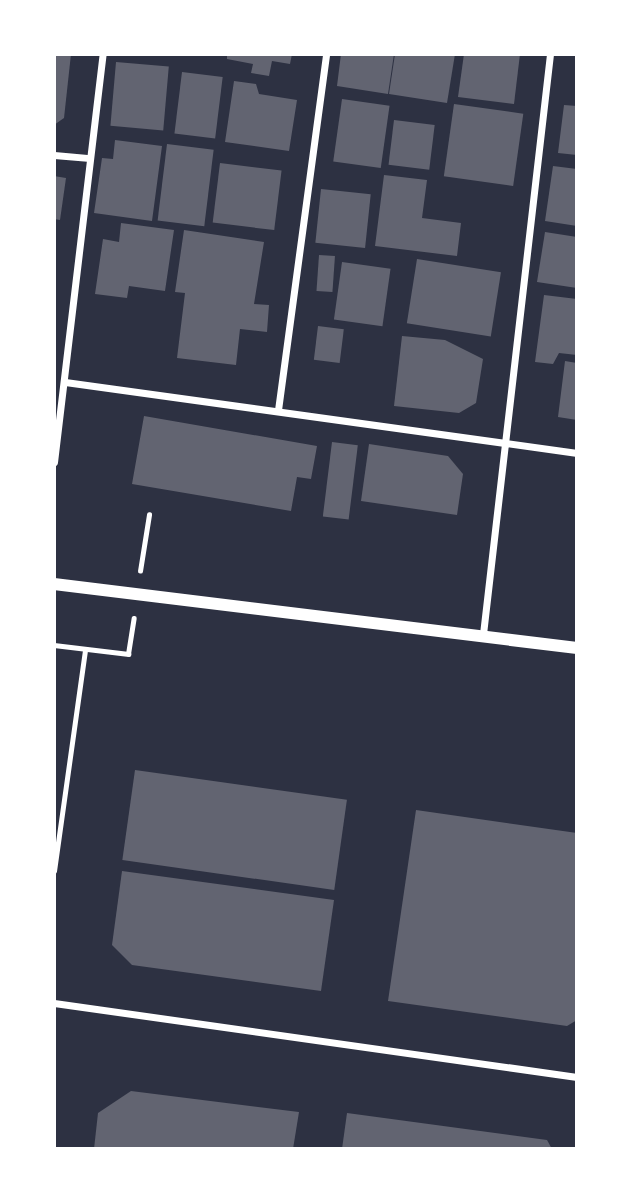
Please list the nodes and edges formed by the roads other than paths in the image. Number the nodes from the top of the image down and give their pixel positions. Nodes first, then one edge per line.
1 (103, 54) edge
2 (326, 54) edge
3 (550, 54) edge
4 (54, 155) edge
5 (90, 158) junction
6 (65, 382) junction
7 (278, 410) junction
8 (502, 442) junction
9 (577, 453) edge
10 (54, 462) edge
11 (54, 584) edge
12 (482, 634) junction
13 (577, 648) edge
14 (54, 1003) edge
15 (577, 1077) edge

1 - 5 street
2 - 7 street
3 - 8 street
4 - 5 street
5 - 6 street
6 - 7 street
6 - 10 street
7 - 8 street
8 - 9 street
8 - 12 street
11 - 12 street
12 - 13 street
14 - 15 street

